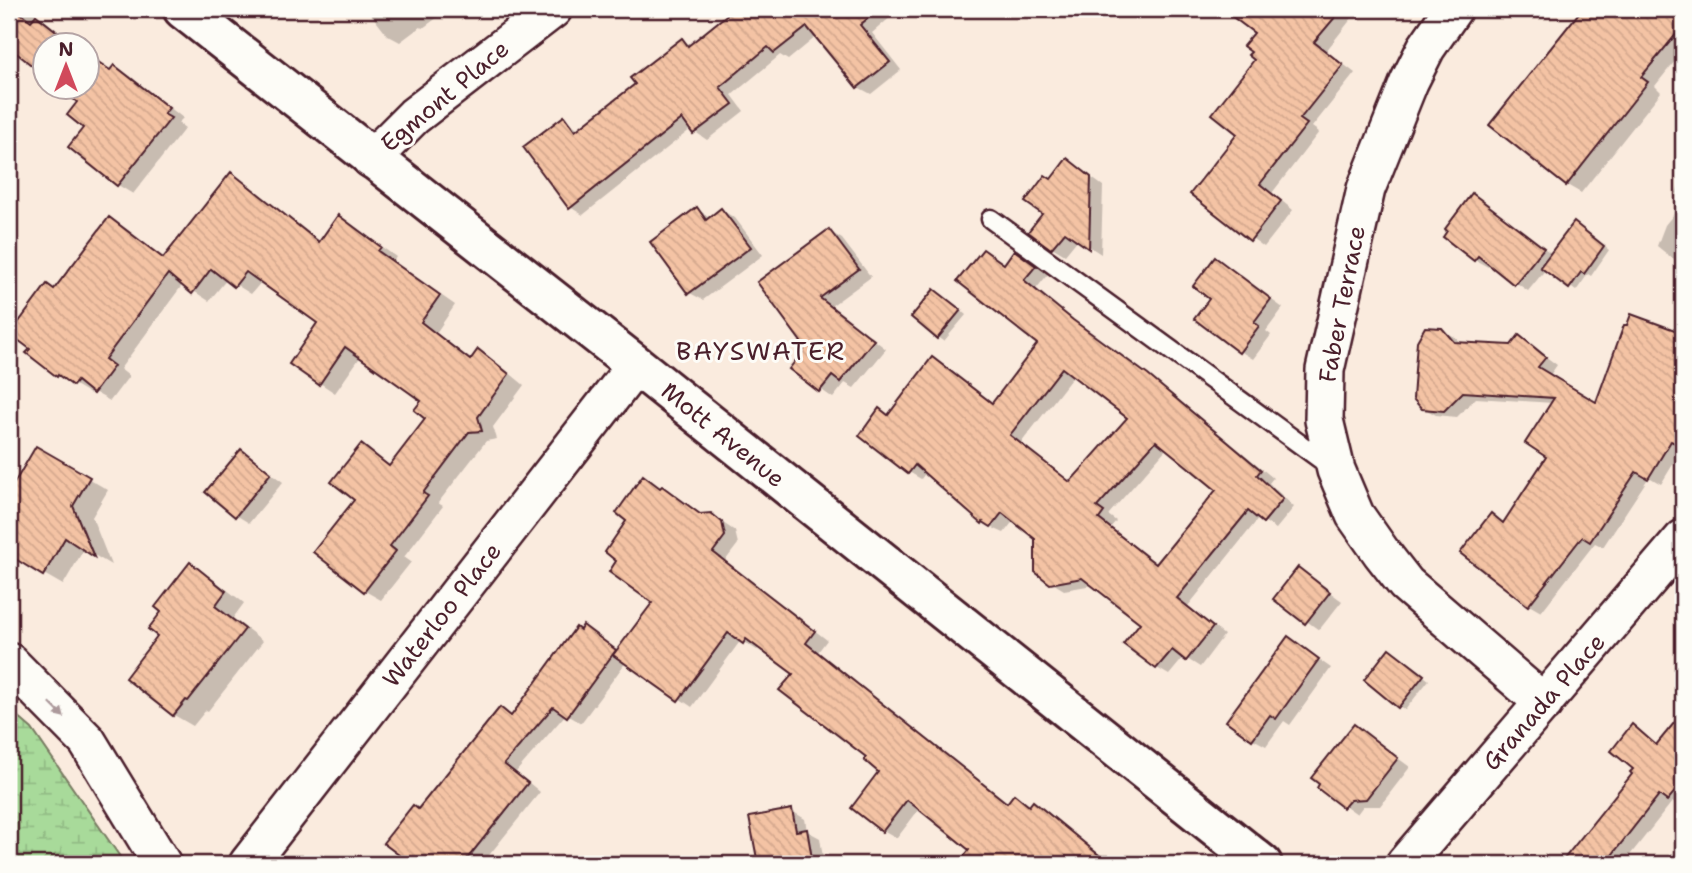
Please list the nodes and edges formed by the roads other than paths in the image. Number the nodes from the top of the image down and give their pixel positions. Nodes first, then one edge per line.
1 (183, 9) edge
2 (553, 9) edge
3 (1453, 9) edge
4 (371, 159) junction
5 (991, 219) dead end
6 (636, 366) junction
7 (1336, 470) junction
8 (1683, 539) edge
9 (9, 662) edge
10 (1544, 703) junction
11 (162, 864) edge
12 (248, 864) edge
13 (1262, 864) edge
14 (1405, 864) edge

1 - 4 street, Mott Avenue
2 - 4 street, Egmont Place
3 - 7 street, Faber Terrace
4 - 6 street, Mott Avenue
5 - 7 lane
6 - 12 street, Waterloo Place
6 - 13 street, Mott Avenue
7 - 10 street, Faber Terrace
8 - 10 street, Granada Place
9 -> 11 street
10 - 14 street, Granada Place

